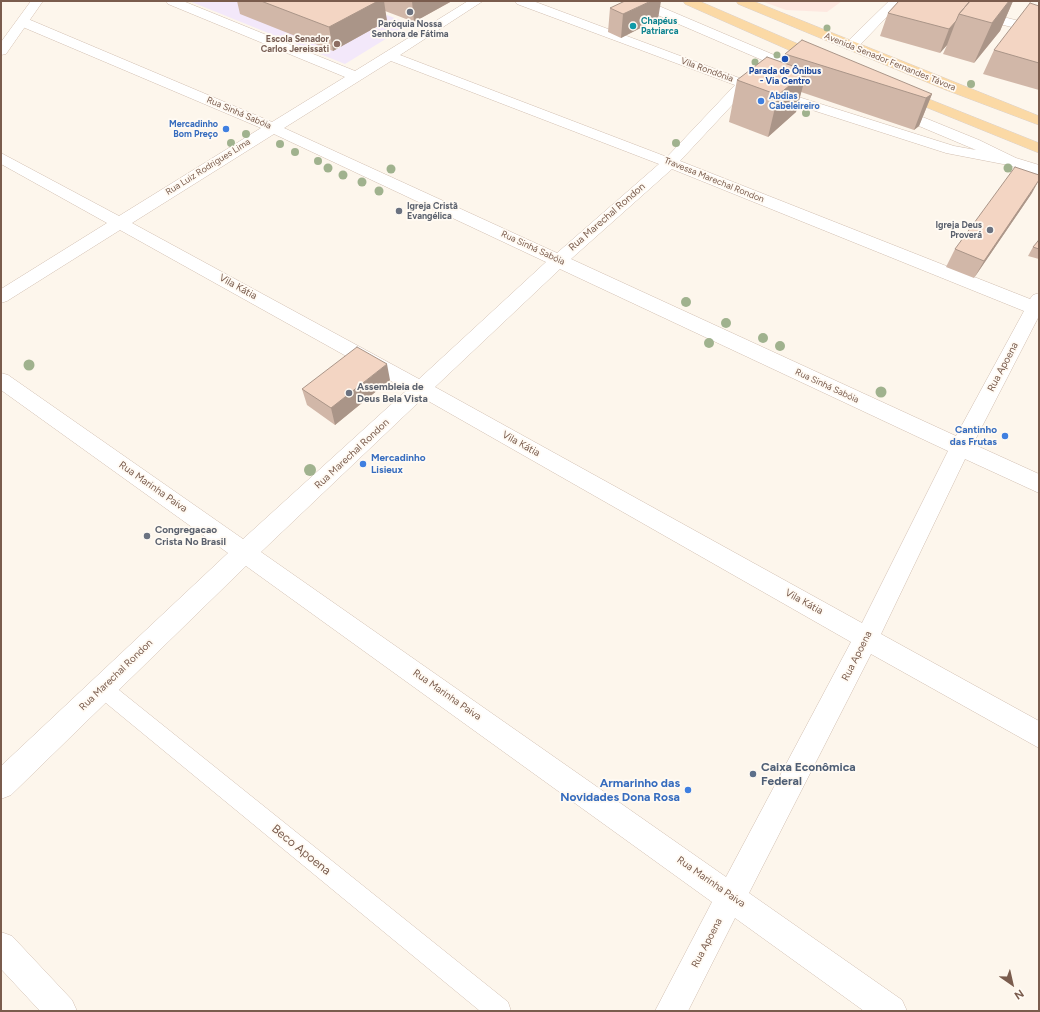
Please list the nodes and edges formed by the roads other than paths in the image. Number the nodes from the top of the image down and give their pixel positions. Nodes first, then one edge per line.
1 (37, 1) edge
2 (172, 1) edge
3 (477, 1) edge
4 (521, 1) edge
5 (636, 1) edge
6 (689, 1) edge
7 (742, 1) edge
8 (896, 1) edge
9 (925, 1) edge
10 (23, 22) junction
11 (1039, 30) edge
12 (851, 46) junction
13 (1, 51) edge
14 (388, 55) junction
15 (777, 61) junction
16 (831, 63) edge
17 (806, 73) edge
18 (355, 76) junction
19 (744, 84) junction
20 (890, 88) edge
21 (879, 104) edge
22 (1039, 122) edge
23 (273, 128) junction
24 (1039, 148) edge
25 (1, 158) edge
26 (1011, 161) junction
27 (670, 163) junction
28 (1039, 170) edge
29 (120, 222) junction
30 (559, 260) junction
31 (1, 297) edge
32 (1037, 305) edge
33 (1, 380) edge
34 (422, 389) junction
35 (960, 448) junction
36 (1039, 484) edge
37 (245, 552) junction
38 (867, 637) junction
39 (102, 688) junction
40 (1039, 735) edge
41 (1, 785) edge
42 (732, 896) junction
43 (1, 947) edge
44 (61, 1011) edge
45 (499, 1011) edge
46 (671, 1011) edge
47 (891, 1011) edge

1 - 10 street
2 - 18 street
3 - 14 street, Rua Luiz Rodrigues Lima
4 - 19 street, Vila Rondônia
5 - 15 street
6 - 16 main road
7 - 12 main road, Avenida Senador Fernandes Távora
8 - 12 street
9 - 11 street
10 - 13 street
10 - 23 street, Rua Sinhá Sabóia
12 - 22 main road, Avenida Senador Fernandes Távora
14 - 18 street, Rua Luiz Rodrigues Lima
14 - 27 street, Travessa Marechal Rondon
15 - 17 street
15 - 19 street, Rua Marechal Rondon
18 - 23 street, Rua Luiz Rodrigues Lima
19 - 26 street, Vila Rondônia
19 - 27 street, Rua Marechal Rondon
20 - 24 main road
21 - 26 street
23 - 29 street, Rua Luiz Rodrigues Lima
23 - 30 street, Rua Sinhá Sabóia
25 - 29 street, Vila Kátia
26 - 28 street
27 - 30 street, Rua Marechal Rondon
27 - 32 street, Travessa Marechal Rondon
29 - 31 street, Rua Luiz Rodrigues Lima
29 - 34 street, Vila Kátia
30 - 34 street, Rua Marechal Rondon
30 - 35 street, Rua Sinhá Sabóia
32 - 35 street, Rua Apoena
33 - 37 street, Rua Marinha Paiva
34 - 37 street, Rua Marechal Rondon
34 - 38 street, Vila Kátia
35 - 36 street, Rua Sinhá Sabóia
35 - 38 street, Rua Apoena
37 - 39 street, Rua Marechal Rondon
37 - 42 street, Rua Marinha Paiva
38 - 40 street, Vila Kátia
38 - 42 street, Rua Apoena
39 - 41 street, Rua Marechal Rondon
39 - 45 lane, Beco Apoena
42 - 46 street, Rua Apoena
42 - 47 street, Rua Marinha Paiva
43 - 44 street

